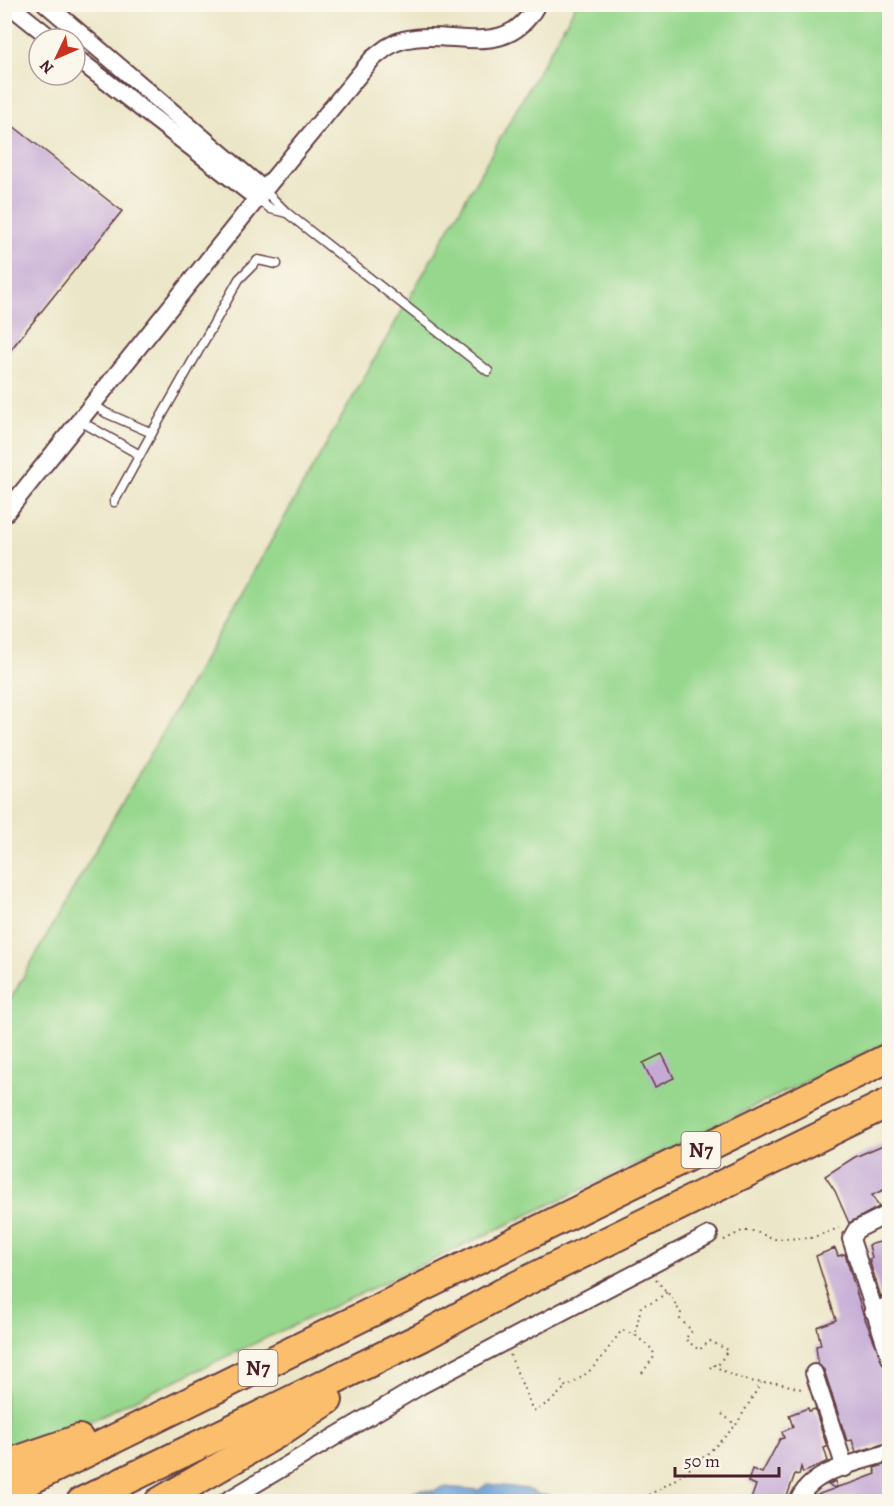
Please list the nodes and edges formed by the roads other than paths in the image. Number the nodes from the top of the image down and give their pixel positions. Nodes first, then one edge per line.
1 (8, 4) edge
2 (46, 4) edge
3 (537, 4) edge
4 (37, 27) edge
5 (87, 66) edge
6 (261, 194) junction
7 (277, 264) dead end
8 (488, 372) dead end
9 (93, 404) junction
10 (80, 420) junction
11 (152, 433) junction
12 (140, 455) junction
13 (114, 502) dead end
14 (4, 515) edge
15 (890, 1058) edge
16 (890, 1102) edge
17 (890, 1213) edge
18 (709, 1235) road end
19 (513, 1243) junction
20 (881, 1308) edge
21 (422, 1337) junction
22 (890, 1358) edge
23 (814, 1373) dead end
24 (890, 1452) edge
25 (4, 1465) edge
26 (845, 1468) junction
27 (4, 1493) edge
28 (81, 1502) edge
29 (159, 1502) edge
30 (225, 1502) edge
31 (798, 1502) edge

1 - 4 street
2 - 6 street
3 - 6 street
5 - 6 street
6 - 8 lane
6 - 9 street
7 - 11 lane
9 - 10 street
9 - 11 lane
10 - 12 lane
10 - 14 street
11 - 12 lane
12 - 13 lane
15 - 19 highway, N7
16 - 21 highway, N7
17 - 20 street
18 - 30 street
19 - 25 highway
19 - 27 highway, N7
20 - 22 street
21 - 28 highway, N7
21 - 29 highway
23 - 26 street
24 - 26 street
26 - 31 street

